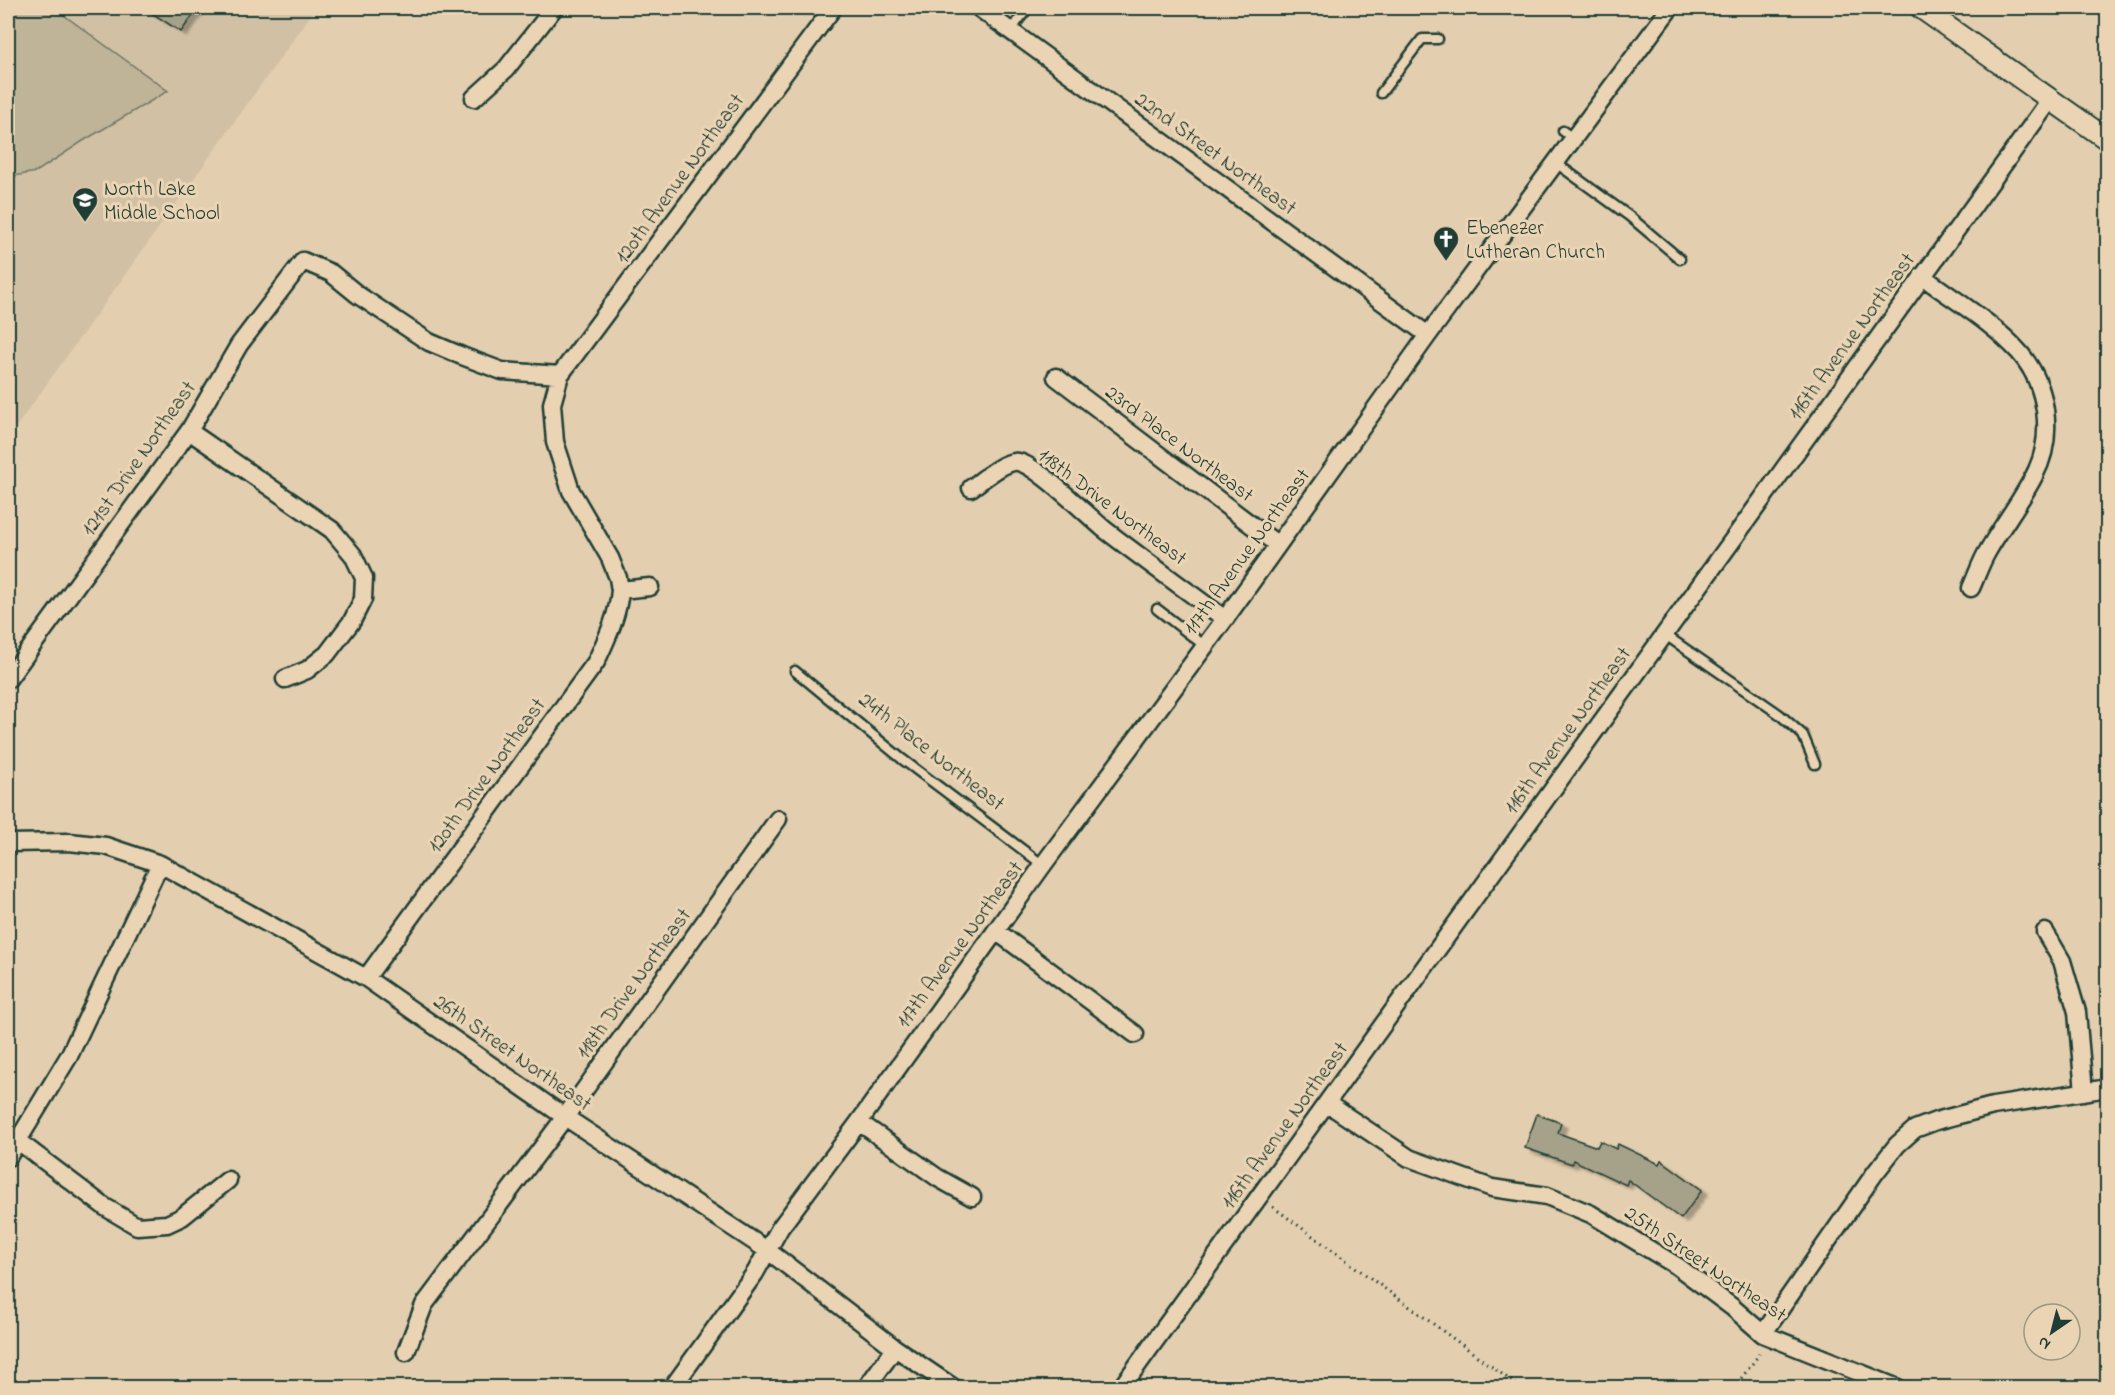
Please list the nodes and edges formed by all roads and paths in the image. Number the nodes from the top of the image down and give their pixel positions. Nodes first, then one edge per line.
1 (554, 8) edge
2 (833, 8) edge
3 (1028, 8) edge
4 (1670, 8) edge
5 (1921, 8) edge
6 (984, 9) edge
7 (1010, 31) junction
8 (1438, 39) dead end
9 (1381, 93) dead end
10 (474, 98) dead end
11 (2050, 100) junction
12 (2108, 140) edge
13 (1550, 164) junction
14 (1680, 259) dead end
15 (1922, 276) junction
16 (1428, 335) junction
17 (560, 375) junction
18 (1056, 377) dead end
19 (189, 431) junction
20 (971, 488) dead end
21 (1278, 545) junction
22 (650, 587) dead end
23 (1971, 588) dead end
24 (620, 590) junction
25 (1157, 609) dead end
26 (1225, 619) junction
27 (1664, 634) junction
28 (1205, 646) junction
29 (795, 671) dead end
30 (8, 679) edge
31 (285, 679) dead end
32 (1815, 764) dead end
33 (778, 819) dead end
34 (8, 843) edge
35 (160, 864) junction
36 (1043, 865) junction
37 (996, 931) junction
38 (2045, 932) dead end
39 (366, 978) junction
40 (1135, 1034) dead end
41 (2108, 1088) edge
42 (2084, 1092) junction
43 (1328, 1104) junction
44 (565, 1117) junction
45 (859, 1122) junction
46 (18, 1142) junction
47 (8, 1156) edge
48 (228, 1180) dead end
49 (972, 1197) dead end
50 (1260, 1197) junction
51 (767, 1250) junction
52 (1763, 1334) junction
53 (895, 1348) junction
54 (406, 1352) dead end
55 (672, 1388) edge
56 (866, 1388) edge
57 (954, 1388) edge
58 (1121, 1388) edge
59 (1521, 1388) edge
60 (1734, 1388) edge
61 (1898, 1388) edge

1 - 10 street
2 - 17 street, 120th Avenue Northeast
3 - 7 lane
4 - 13 street, 117th Avenue Northeast
5 - 11 street
6 - 7 street, 22nd Street Northeast
7 - 16 street, 22nd Street Northeast
8 - 9 lane
11 - 12 street
11 - 15 street, 116th Avenue Northeast
13 - 14 lane
13 - 16 street, 117th Avenue Northeast
15 - 23 street
15 - 27 street, 116th Avenue Northeast
16 - 21 street, 117th Avenue Northeast
17 - 19 street, 121st Drive Northeast
17 - 24 street
18 - 21 street, 23rd Place Northeast
19 - 30 street, 121st Drive Northeast
19 - 31 street
20 - 26 street, 118th Drive Northeast
21 - 26 street, 117th Avenue Northeast
22 - 24 street
24 - 39 street, 120th Drive Northeast
25 - 28 lane
26 - 28 street, 117th Avenue Northeast
27 - 32 lane
27 - 43 street, 116th Avenue Northeast
28 - 36 street, 117th Avenue Northeast
29 - 36 lane, 24th Place Northeast
33 - 44 street, 118th Drive Northeast
34 - 35 street, 26th Street Northeast
35 - 39 street, 26th Street Northeast
35 - 46 street
36 - 37 street, 117th Avenue Northeast
37 - 40 street
37 - 45 street, 117th Avenue Northeast
38 - 42 street
39 - 44 street, 26th Street Northeast
41 - 42 street
42 - 52 street
43 - 50 street, 116th Avenue Northeast
43 - 52 street, 25th Street Northeast
44 - 51 street, 26th Street Northeast
44 - 54 street, 118th Drive Northeast
45 - 49 street
45 - 51 street, 117th Avenue Northeast
46 - 47 street
46 - 48 street
50 - 58 street, 116th Avenue Northeast
50 - 59 path
51 - 53 street, 26th Street Northeast
51 - 55 street, 117th Avenue Northeast
52 - 60 path
52 - 61 street, 25th Street Northeast
53 - 56 street
53 - 57 street, 26th Street Northeast

